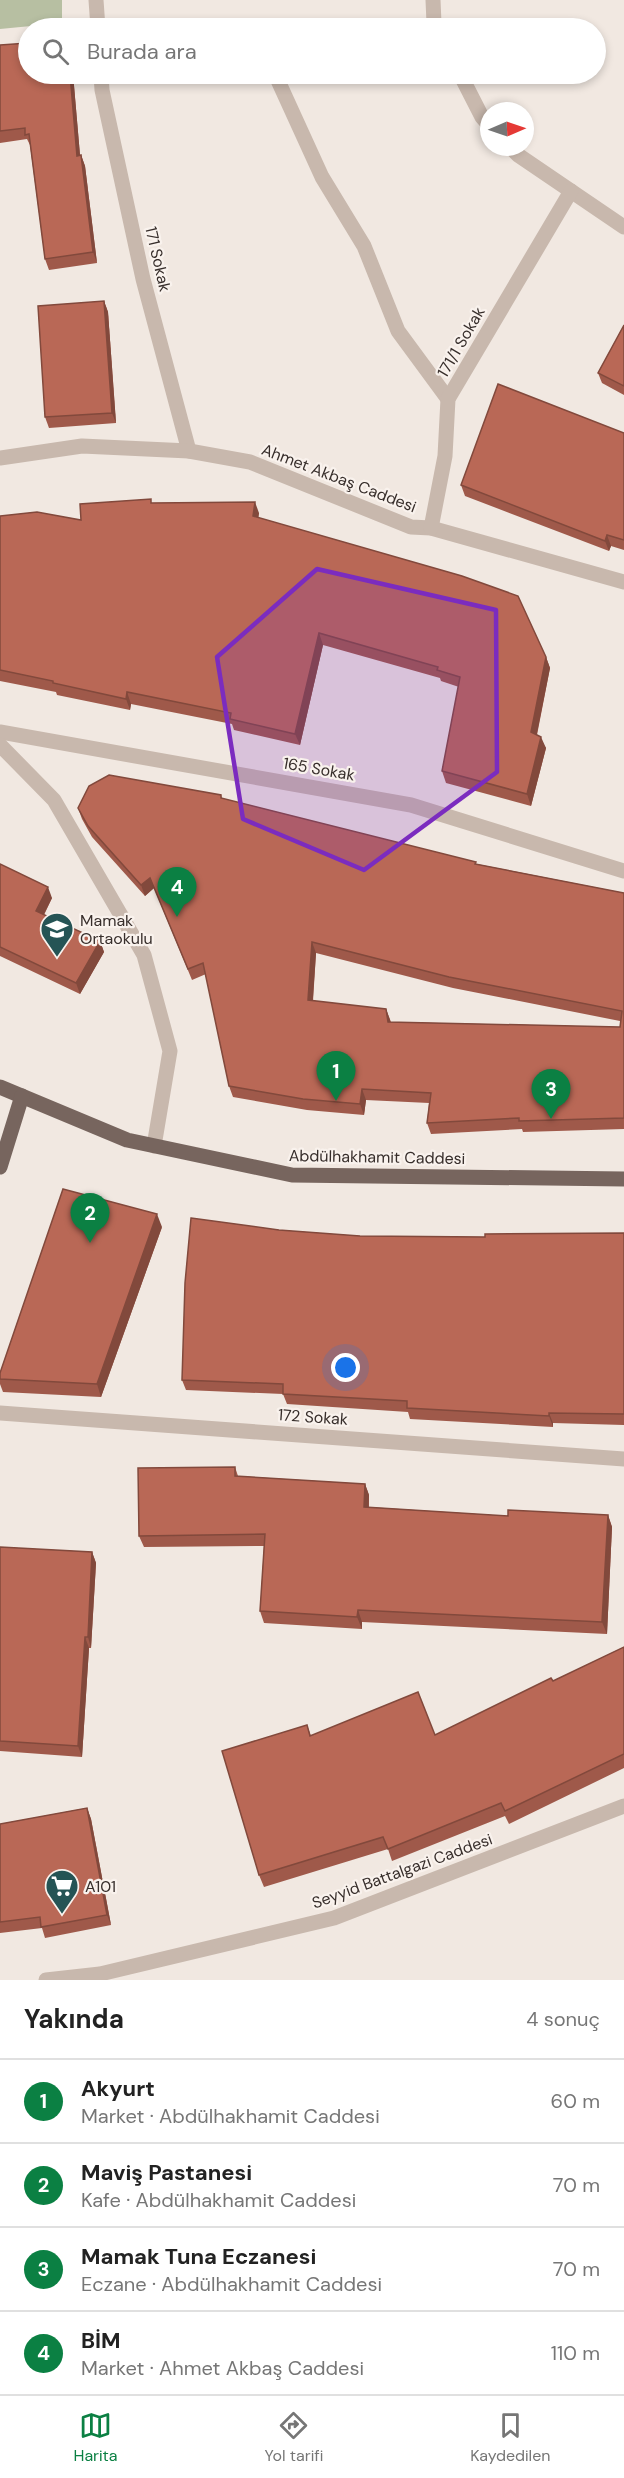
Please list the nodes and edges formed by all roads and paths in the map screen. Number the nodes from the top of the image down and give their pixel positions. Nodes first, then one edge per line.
1 (96, 0) edge
2 (433, 0) edge
3 (97, 18) edge
4 (434, 18) edge
5 (102, 84) edge
6 (280, 84) edge
7 (465, 84) edge
8 (480, 113) edge
9 (519, 156) edge
10 (571, 191) junction
11 (624, 227) edge
12 (448, 399) junction
13 (189, 452) junction
14 (0, 458) edge
15 (431, 528) junction
16 (624, 582) edge
17 (0, 732) edge
18 (0, 745) edge
19 (624, 871) edge
20 (0, 1087) edge
21 (22, 1096) junction
22 (154, 1146) junction
23 (0, 1167) edge
24 (624, 1179) edge
25 (0, 1413) edge
26 (624, 1459) edge
27 (624, 1806) edge
28 (46, 1980) edge

1 - 3 street
2 - 4 street
5 - 13 street, 171 Sokak
6 - 12 street
7 - 8 street
9 - 10 street
10 - 11 street
10 - 12 street, 171/1 Sokak
12 - 15 street, 171/1 Sokak
13 - 14 street, Ahmet Akbaş Caddesi
13 - 15 street, Ahmet Akbaş Caddesi
15 - 16 street, Ahmet Akbaş Caddesi
17 - 19 street, 165 Sokak
18 - 22 street
20 - 21 main road, Abdülhakhamit Caddesi
21 - 22 main road, Abdülhakhamit Caddesi
21 - 23 main road
22 - 24 main road, Abdülhakhamit Caddesi
25 - 26 street, 172 Sokak
27 - 28 street, Seyyid Battalgazi Caddesi

